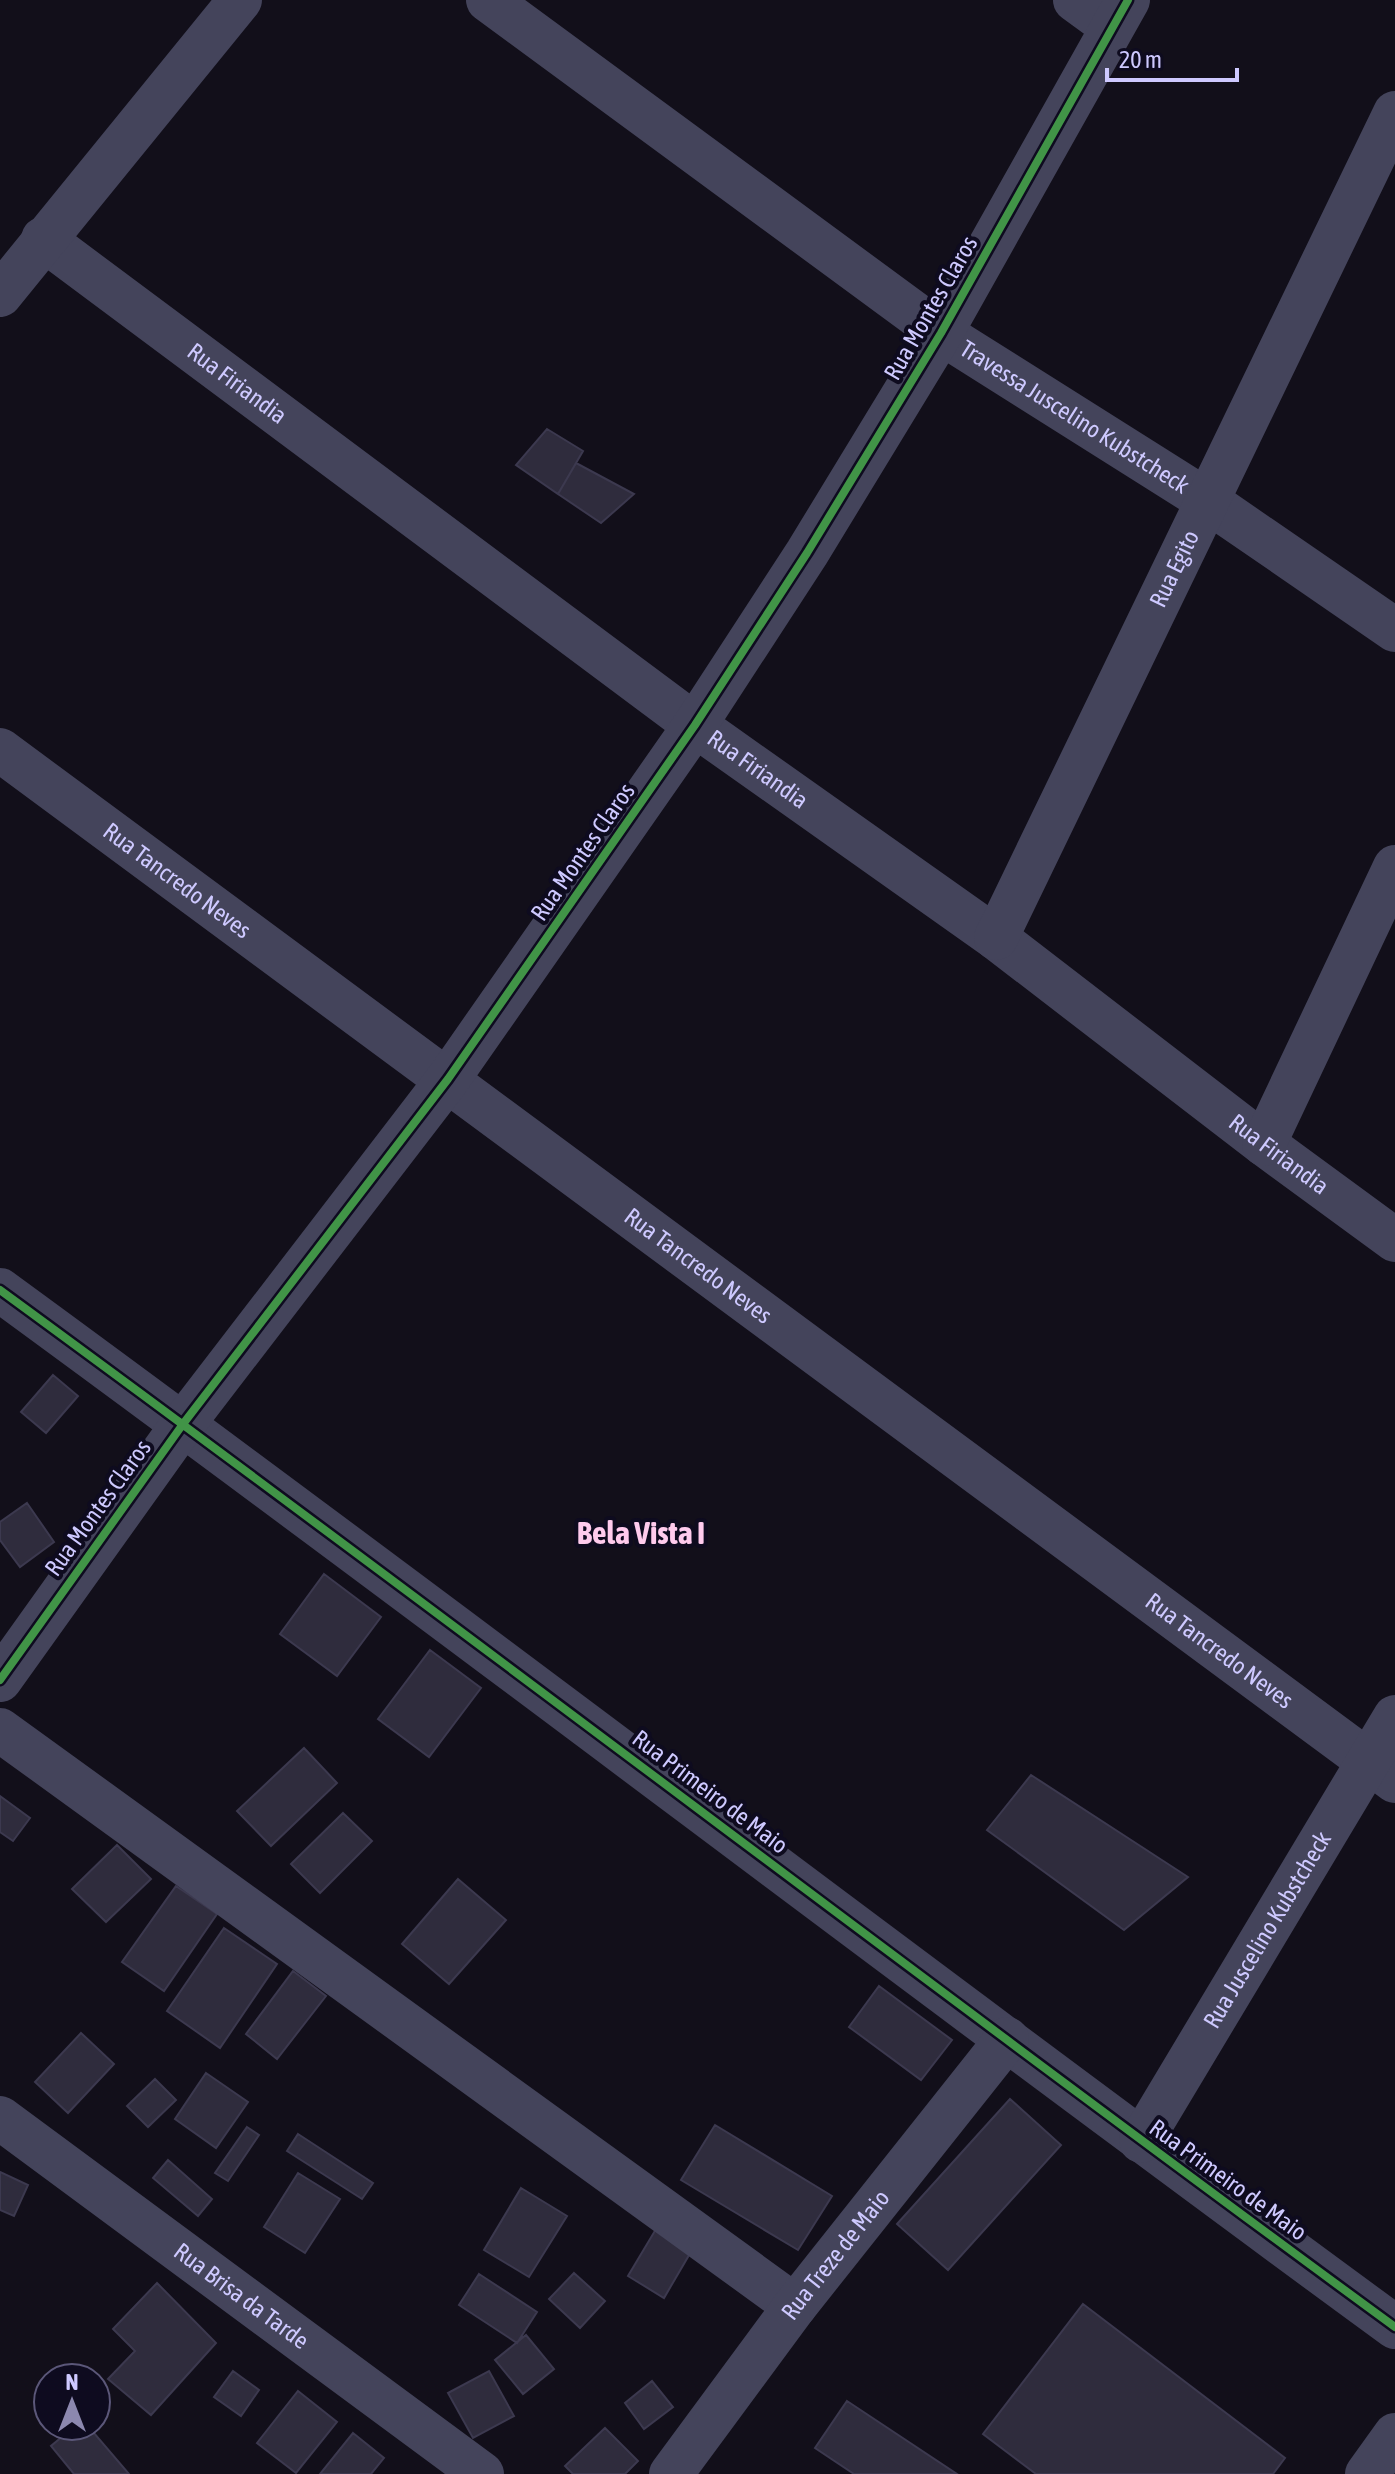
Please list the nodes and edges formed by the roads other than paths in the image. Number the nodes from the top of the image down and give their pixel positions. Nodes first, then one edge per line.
1 (240, 0) edge
2 (488, 0) edge
3 (1075, 0) edge
4 (1120, 13) edge
5 (1395, 113) edge
6 (43, 239) junction
7 (0, 295) edge
8 (941, 333) junction
9 (1206, 500) junction
10 (1395, 630) edge
11 (695, 725) junction
12 (0, 750) edge
13 (1395, 867) edge
14 (996, 938) junction
15 (448, 1079) junction
16 (1264, 1144) junction
17 (1395, 1240) edge
18 (0, 1290) edge
19 (183, 1424) junction
20 (0, 1680) edge
21 (1395, 1717) edge
22 (0, 1730) edge
23 (1382, 1771) edge
24 (1007, 2039) junction
25 (0, 2118) edge
26 (1141, 2141) junction
27 (795, 2306) junction
28 (1395, 2327) edge
29 (1395, 2435) edge
30 (482, 2474) edge
31 (671, 2474) edge
32 (1367, 2474) edge

1 - 6 street
2 - 8 street, Travessa Juscelino Kubstcheck
3 - 4 street
4 - 8 street, Rua Montes Claros
5 - 9 street, Rua Egito
6 - 7 street
6 - 11 street, Rua Firiandia
8 - 9 street, Travessa Juscelino Kubstcheck
8 - 11 street, Rua Montes Claros
9 - 10 street, Travessa Juscelino Kubstcheck
9 - 14 street, Rua Egito
11 - 14 street, Rua Firiandia
11 - 15 street, Rua Montes Claros
12 - 15 street, Rua Tancredo Neves
13 - 16 street
14 - 16 street, Rua Firiandia
15 - 19 street, Rua Montes Claros
15 - 23 street, Rua Tancredo Neves
16 - 17 street, Rua Firiandia
18 - 19 street, Rua Primeiro de Maio
19 - 20 street, Rua Montes Claros
19 - 24 street, Rua Primeiro de Maio
21 - 23 street, Rua Juscelino Kubstcheck
22 - 27 street
23 - 26 street, Rua Juscelino Kubstcheck
24 - 26 street, Rua Primeiro de Maio
24 - 27 street, Rua Treze de Maio
25 - 30 street, Rua Brisa da Tarde
26 - 28 street, Rua Primeiro de Maio
27 - 31 street, Rua Treze de Maio
29 - 32 street

